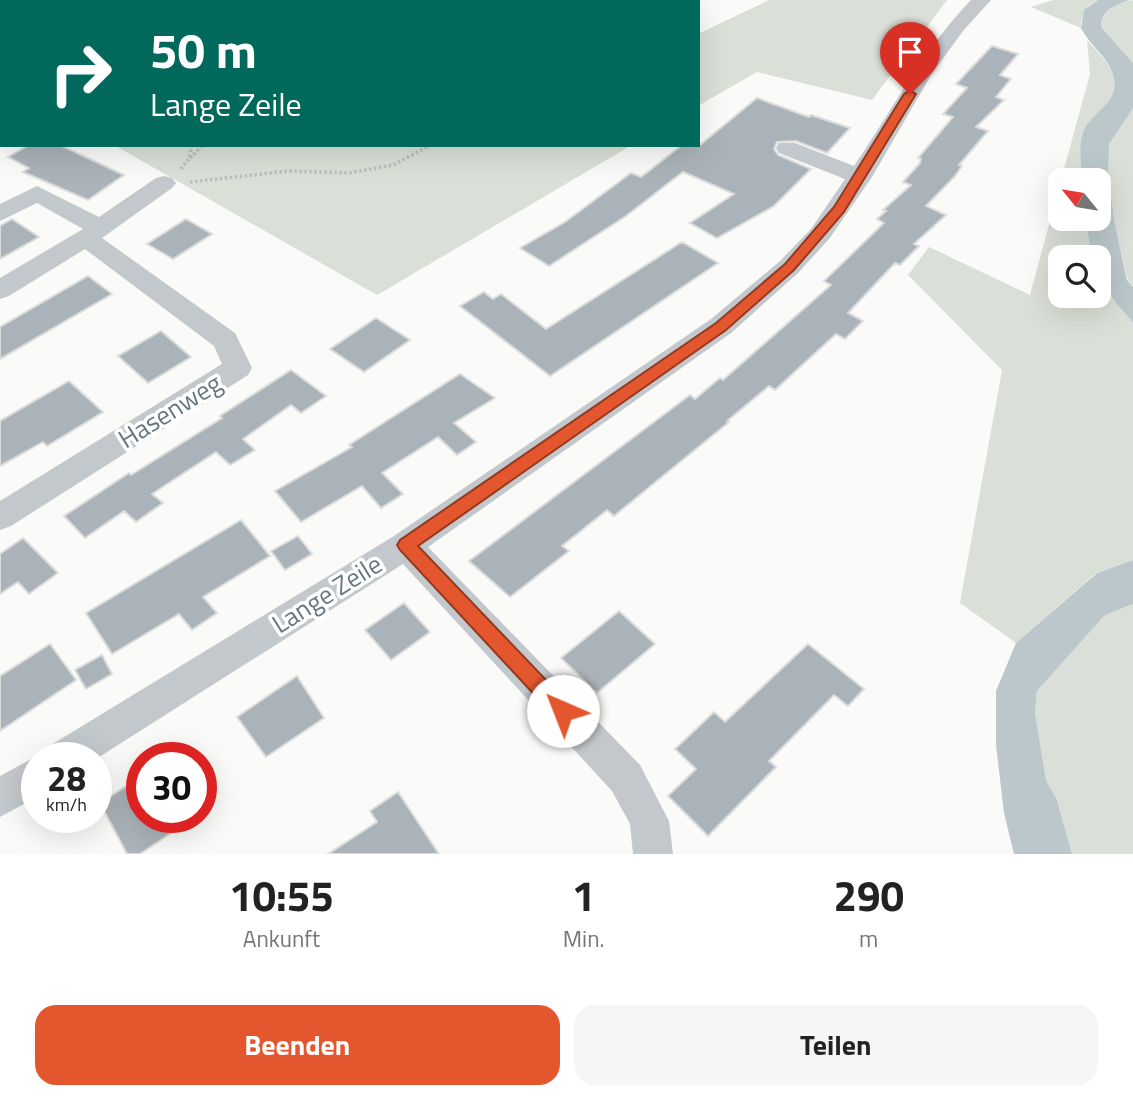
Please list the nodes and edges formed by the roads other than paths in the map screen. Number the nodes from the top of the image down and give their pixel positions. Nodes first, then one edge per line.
1 (982, 0) edge
2 (788, 148) dead end
3 (860, 177) junction
4 (164, 183) dead end
5 (0, 214) edge
6 (93, 233) junction
7 (0, 290) edge
8 (0, 517) edge
9 (406, 545) junction
10 (90, 742) edge
11 (21, 785) edge
12 (0, 798) edge
13 (653, 854) edge

1 - 3 street, Lange Zeile
2 - 3 street
3 - 9 street, Lange Zeile
4 - 6 street
5 - 6 street
6 - 7 street
6 - 8 street, Hasenweg
9 - 10 street, Lange Zeile
9 - 13 street
11 - 12 street

